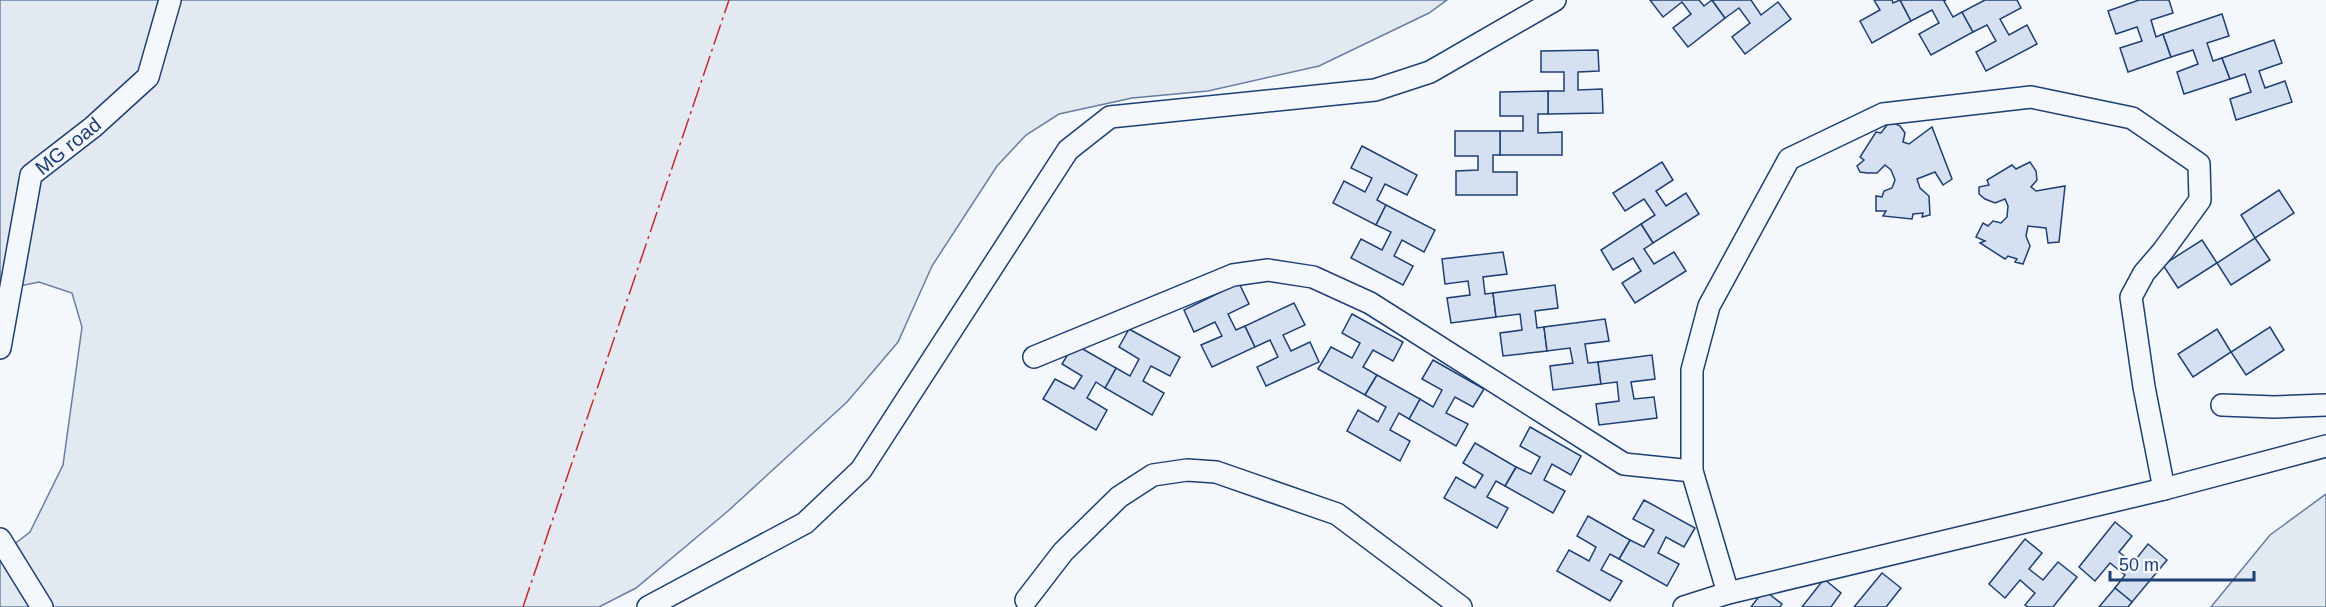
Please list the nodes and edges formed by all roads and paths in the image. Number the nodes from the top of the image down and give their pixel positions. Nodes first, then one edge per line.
1 (170, 0) edge
2 (1555, 0) edge
3 (0, 348) edge
4 (1034, 357) dead end
5 (2222, 405) dead end
6 (2326, 405) edge
7 (2326, 446) edge
8 (1692, 471) junction
9 (2164, 489) junction
10 (0, 539) edge
11 (1728, 593) junction
12 (1026, 600) dead end
13 (42, 607) edge
14 (648, 607) edge
15 (1461, 607) edge
16 (1684, 607) edge

1 - 3 street, MG road
2 - 14 street
4 - 8 street
5 - 6 street
7 - 9 street
8 - 9 street
8 - 11 street
9 - 11 street
10 - 13 street
11 - 16 street
12 - 15 street

